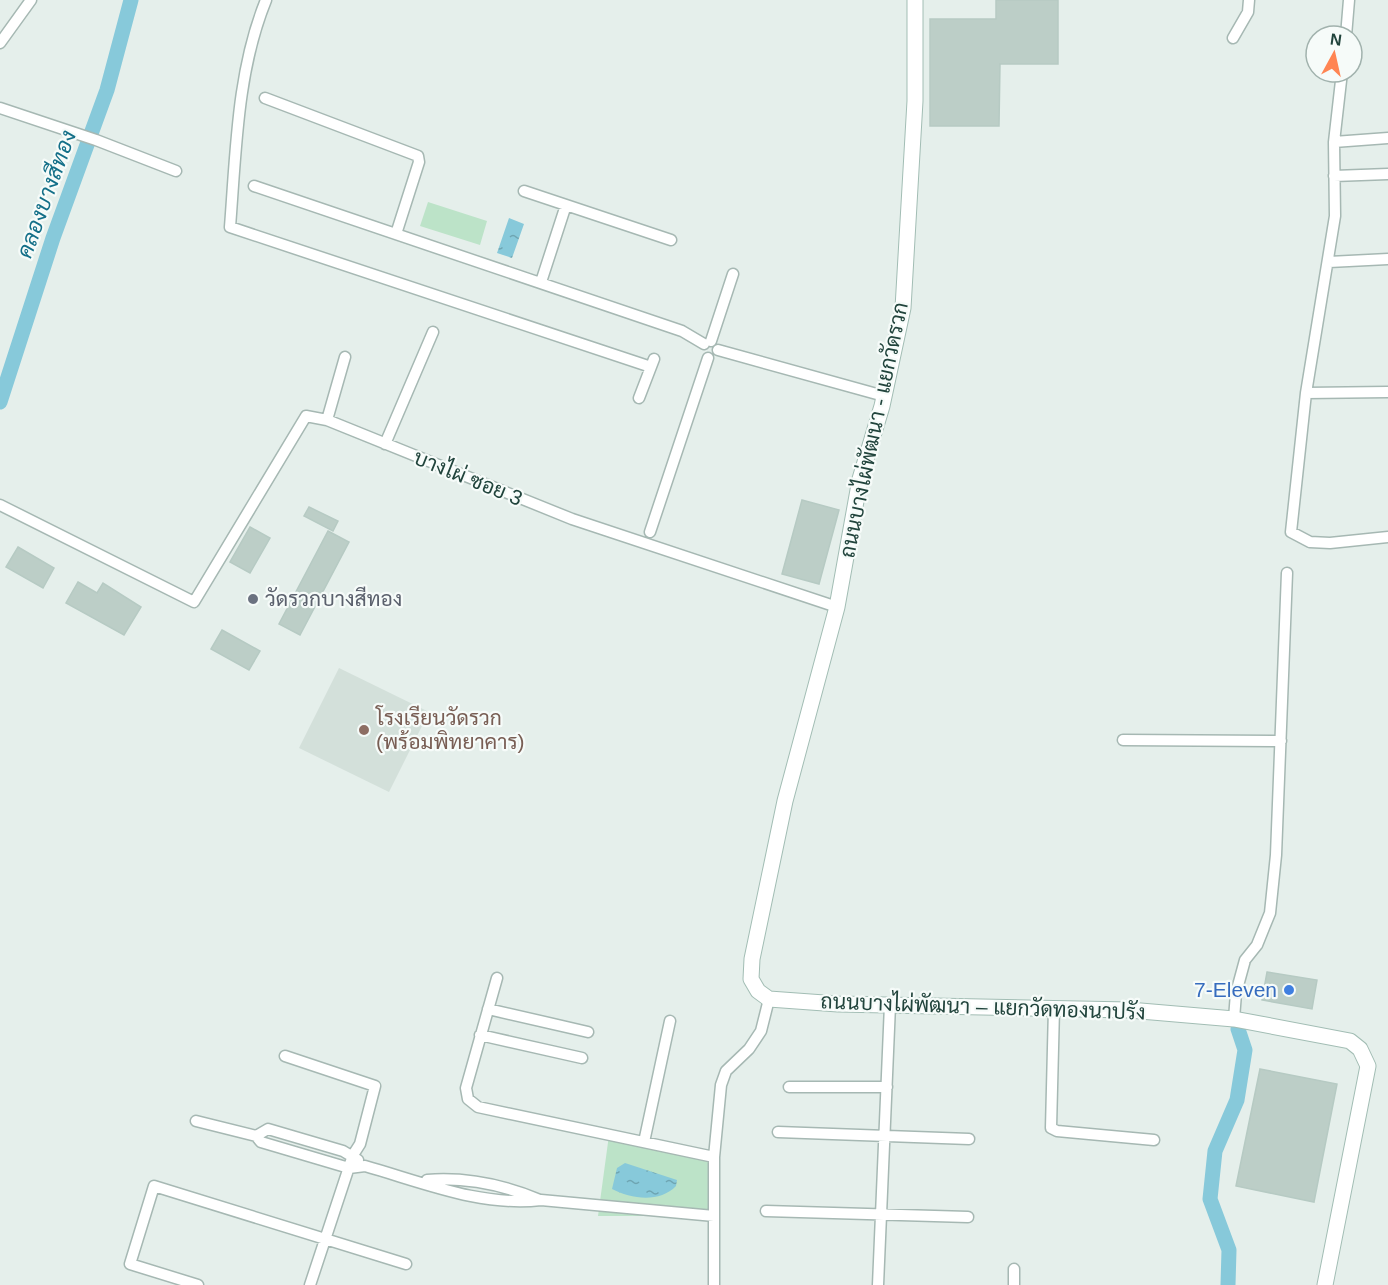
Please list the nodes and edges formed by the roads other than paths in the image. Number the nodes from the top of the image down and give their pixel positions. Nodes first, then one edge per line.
1 (31, 0) edge
2 (266, 0) edge
3 (915, 0) edge
4 (1249, 0) edge
5 (1349, 0) edge
6 (1347, 24) edge
7 (1233, 38) dead end
8 (0, 43) edge
9 (1341, 84) edge
10 (265, 98) dead end
11 (0, 108) edge
12 (1388, 138) edge
13 (1334, 142) junction
14 (176, 171) dead end
15 (1388, 174) edge
16 (1334, 176) junction
17 (254, 186) dead end
18 (524, 191) dead end
19 (566, 205) junction
20 (396, 234) junction
21 (671, 240) dead end
22 (1388, 259) edge
23 (1329, 262) junction
24 (733, 274) dead end
25 (541, 282) junction
26 (433, 332) dead end
27 (711, 345) junction
28 (345, 357) dead end
29 (1388, 392) edge
30 (1306, 393) junction
31 (884, 396) junction
32 (639, 398) dead end
33 (327, 420) junction
34 (385, 444) junction
35 (0, 504) edge
36 (650, 532) dead end
37 (1388, 537) edge
38 (1287, 573) dead end
39 (837, 607) junction
40 (1123, 740) dead end
41 (1281, 741) junction
42 (497, 978) dead end
43 (770, 999) junction
44 (890, 1005) junction
45 (1054, 1008) junction
46 (488, 1009) junction
47 (1234, 1019) junction
48 (670, 1021) dead end
49 (588, 1032) dead end
50 (480, 1035) junction
51 (285, 1056) dead end
52 (582, 1058) dead end
53 (789, 1087) dead end
54 (887, 1087) junction
55 (196, 1121) dead end
56 (778, 1132) dead end
57 (256, 1136) junction
58 (885, 1136) junction
59 (969, 1138) dead end
60 (1154, 1140) dead end
61 (644, 1142) junction
62 (353, 1155) junction
63 (714, 1157) junction
64 (365, 1167) junction
65 (349, 1168) junction
66 (418, 1181) junction
67 (542, 1200) junction
68 (766, 1211) dead end
69 (882, 1214) junction
70 (714, 1216) junction
71 (968, 1217) dead end
72 (325, 1238) junction
73 (406, 1264) dead end
74 (1014, 1269) dead end
75 (198, 1285) edge
76 (310, 1285) edge
77 (714, 1285) edge
78 (879, 1285) edge
79 (1014, 1285) edge
80 (1325, 1285) edge

1 - 8 street
2 - 32 street
3 - 31 street, ถนนบางไผ่พัฒนา - แยกวัดรวก
4 - 7 street
5 - 6 street
9 - 13 street
10 - 20 street
11 - 14 street
12 - 13 street
13 - 16 street
15 - 16 street
16 - 23 street
17 - 20 street
18 - 19 street
19 - 21 street
19 - 25 street
20 - 25 street
22 - 23 street
23 - 30 street
24 - 27 street
25 - 27 street
26 - 34 street
27 - 31 street
27 - 36 street
28 - 33 street
29 - 30 street
30 - 37 street
31 - 39 street, ถนนบางไผ่พัฒนา - แยกวัดรวก
33 - 34 street, บางไผ่ ซอย 3
33 - 35 street
34 - 39 street, บางไผ่ ซอย 3
38 - 41 street
39 - 43 street
40 - 41 street
41 - 47 street
42 - 46 street
43 - 44 street, ถนนบางไผ่พัฒนา – แยกวัดทองนาปรัง
43 - 63 street
44 - 45 street, ถนนบางไผ่พัฒนา – แยกวัดทองนาปรัง
44 - 54 street
45 - 47 street, ถนนบางไผ่พัฒนา – แยกวัดทองนาปรัง
45 - 60 street
46 - 49 street
46 - 50 street
47 - 80 street, ถนนบางไผ่พัฒนา – แยกวัดทองนาปรัง
48 - 61 street
50 - 52 street
50 - 61 street
51 - 62 street
53 - 54 street
54 - 58 street
55 - 57 street
56 - 58 street
57 - 62 street
57 - 65 street
58 - 59 street
58 - 69 street
61 - 63 street
62 - 64 street
62 - 65 street
63 - 70 street
64 - 65 street
64 - 66 street
65 - 72 street
66 - 67 street
66 - 67 street
67 - 70 street
68 - 69 street
69 - 71 street
69 - 78 street
70 - 77 street
72 - 73 street
72 - 75 street
72 - 76 street
74 - 79 street

